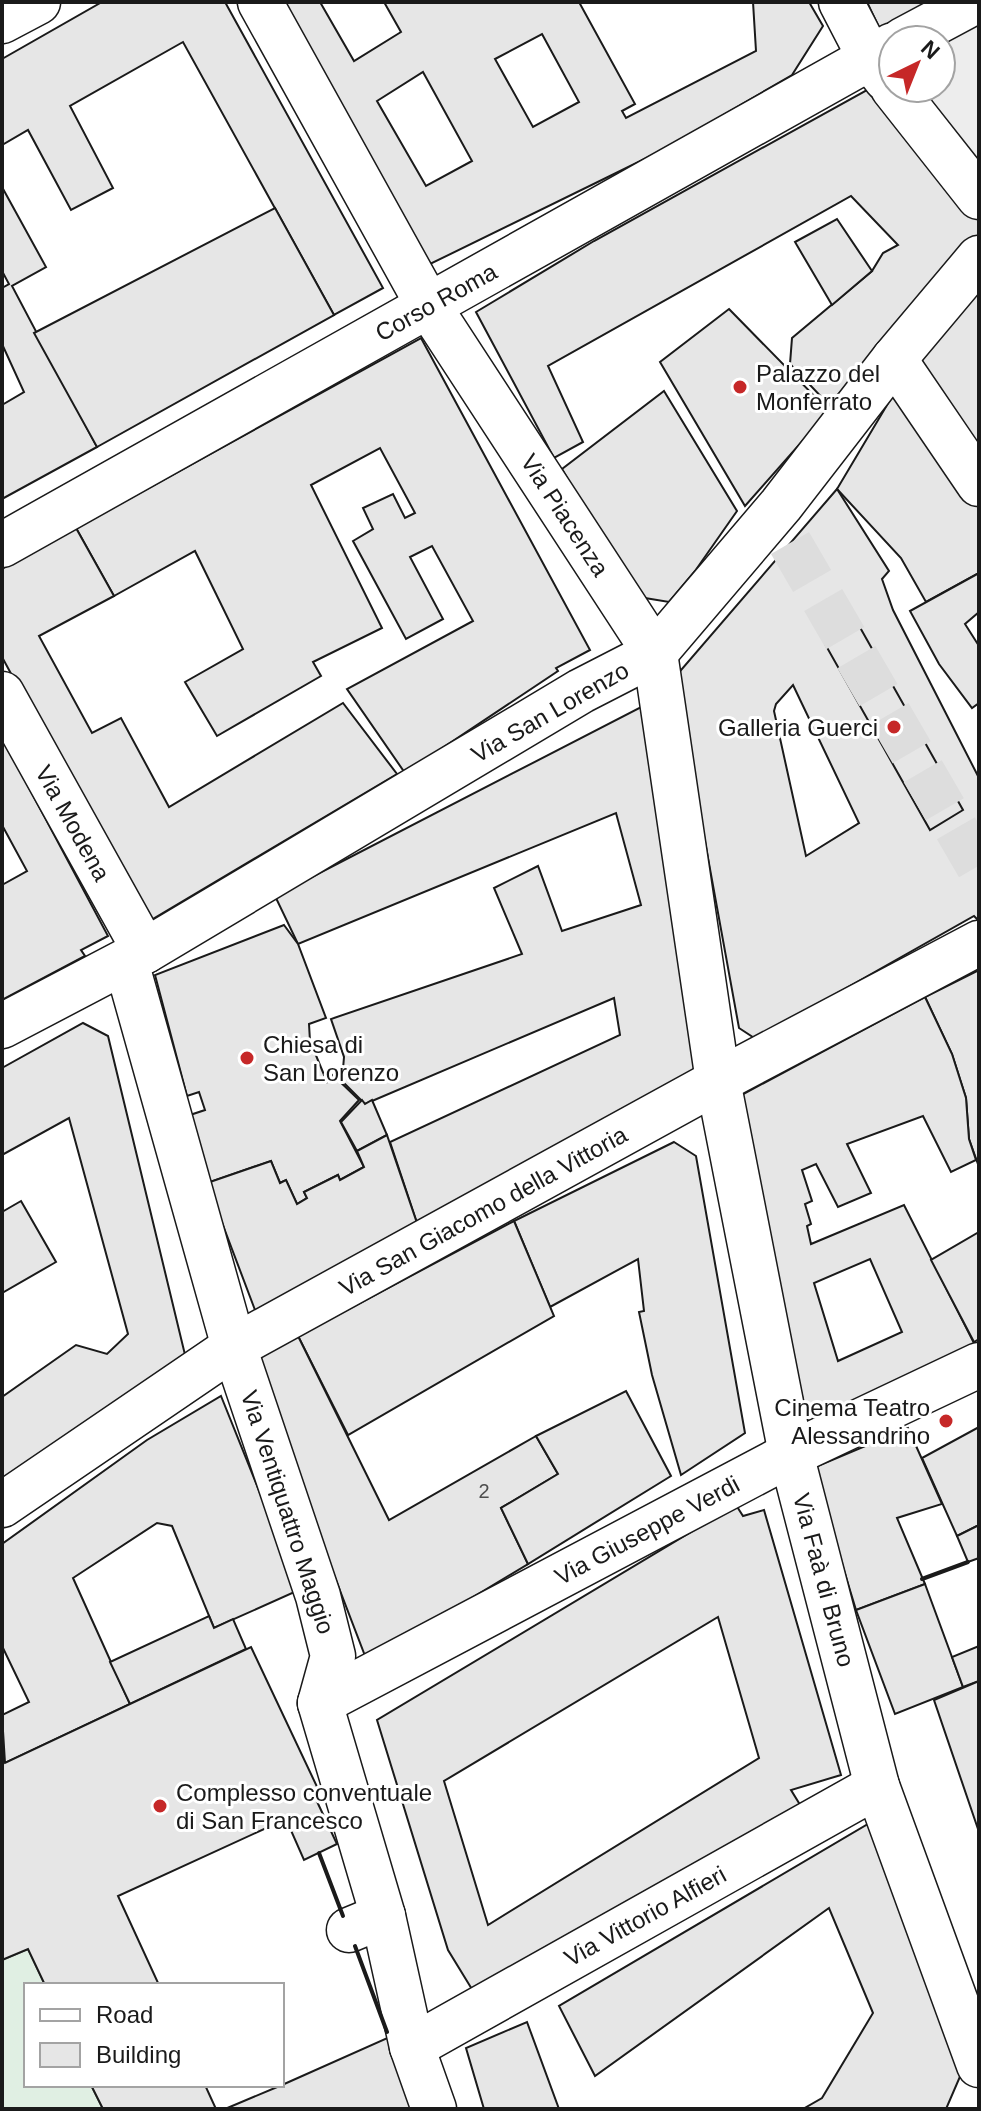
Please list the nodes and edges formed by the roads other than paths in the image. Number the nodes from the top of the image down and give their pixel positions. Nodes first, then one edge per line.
1 (38, 2) edge
2 (260, 2) edge
3 (841, 2) edge
4 (974, 2) edge
5 (2, 21) edge
6 (944, 24) edge
7 (877, 48) edge
8 (877, 71) edge
9 (917, 104) edge
10 (979, 197) edge
11 (979, 258) edge
12 (428, 305) junction
13 (894, 359) junction
14 (979, 484) edge
15 (2, 545) edge
16 (655, 653) junction
17 (2, 694) edge
18 (979, 943) edge
19 (135, 957) junction
20 (2, 1026) edge
21 (718, 1081) junction
22 (234, 1347) junction
23 (979, 1365) edge
24 (791, 1454) junction
25 (2, 1505) edge
26 (320, 1703) junction
27 (877, 1786) junction
28 (412, 2047) junction
29 (979, 2065) edge
30 (434, 2109) edge

1 - 5 street
2 - 12 street, Via Piacenza
3 - 7 street
4 - 6 street, Corso Roma
8 - 12 street, Corso Roma
9 - 10 street
11 - 13 street, Via San Lorenzo
12 - 15 street, Corso Roma
12 - 16 street, Via Piacenza
13 - 14 street
13 - 16 street, Via San Lorenzo
16 - 19 street, Via San Lorenzo
16 - 21 street, Via Piacenza
17 - 19 street, Via Modena
18 - 21 street, Via San Giacomo della Vittoria
19 - 20 street, Via San Lorenzo
19 - 22 street, Via Ventiquattro Maggio
21 - 22 street, Via San Giacomo della Vittoria
21 - 24 street, Via Faà di Bruno
22 - 25 street, Via San Giacomo della Vittoria
22 - 26 street, Via Ventiquattro Maggio
23 - 24 street, Via Giuseppe Verdi
24 - 26 street, Via Giuseppe Verdi
24 - 27 street, Via Faà di Bruno
26 - 28 street
27 - 28 street, Via Vittorio Alfieri
27 - 29 street, Via Faà di Bruno
28 - 30 street

